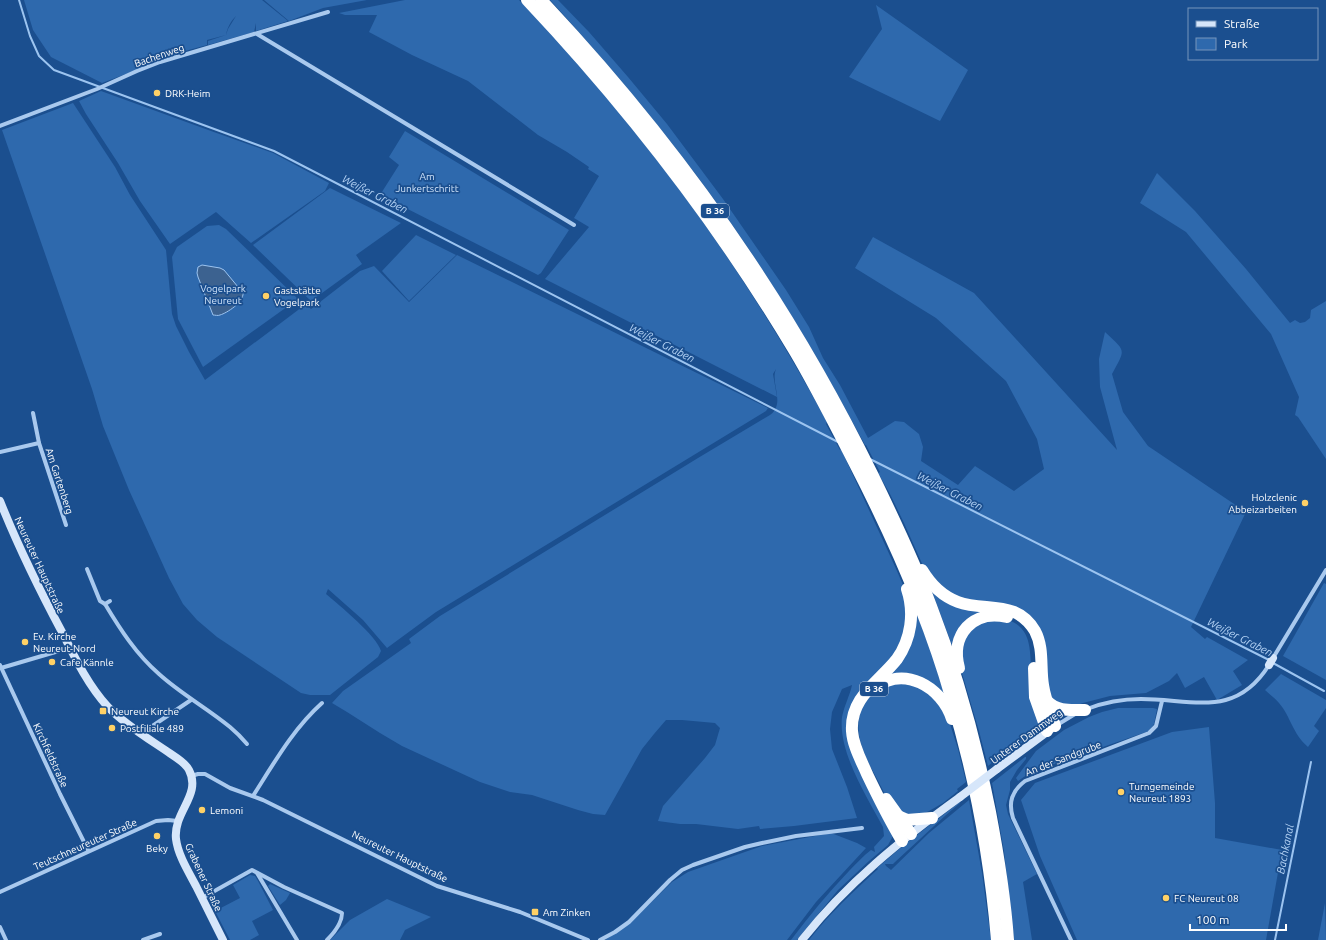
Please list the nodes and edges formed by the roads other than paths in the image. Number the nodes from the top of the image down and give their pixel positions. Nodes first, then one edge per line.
1 (527, 0) edge
2 (541, 0) edge
3 (328, 12) dead end
4 (257, 34) junction
5 (0, 126) edge
6 (574, 225) dead end
7 (33, 413) dead end
8 (39, 443) junction
9 (853, 448) junction
10 (0, 452) edge
11 (0, 501) edge
12 (66, 525) dead end
13 (895, 548) junction
14 (910, 556) junction
15 (87, 569) dead end
16 (1326, 570) edge
17 (110, 601) dead end
18 (105, 604) junction
19 (70, 648) junction
20 (1, 667) edge
21 (963, 698) junction
22 (191, 700) junction
23 (1162, 701) junction
24 (1047, 702) junction
25 (322, 703) dead end
26 (1085, 710) junction
27 (1051, 729) junction
28 (142, 733) junction
29 (247, 744) dead end
30 (968, 761) junction
31 (191, 776) junction
32 (253, 796) junction
33 (898, 816) junction
34 (932, 818) junction
35 (178, 821) junction
36 (862, 828) dead end
37 (906, 838) junction
38 (88, 850) junction
39 (257, 873) junction
40 (0, 892) edge
41 (202, 898) junction
42 (0, 927) edge
43 (160, 934) dead end
44 (6, 940) edge
45 (143, 940) edge
46 (223, 940) edge
47 (296, 940) edge
48 (327, 940) edge
49 (588, 940) edge
50 (600, 940) edge
51 (802, 940) edge
52 (997, 940) edge
53 (1008, 940) edge
54 (1071, 940) edge

1 - 9 highway, B 36
2 - 9 highway, B 36
3 - 4 street, Bachenweg
4 - 5 street, Bachenweg
4 - 6 street
7 - 8 street, Am Gartenberg
8 - 10 street, Am Gartenberg
8 - 12 street, Am Gartenberg
9 - 13 highway, B 36
9 - 14 highway, B 36
11 - 19 street, Neureuter Hauptstraße
13 - 30 highway, B 36
13 - 37 highway
14 - 21 highway, B 36
14 - 24 highway, B 36
15 - 18 street
16 - 23 street, Unterer Dammweg
17 - 18 street
18 - 22 street
19 - 20 street
19 - 28 street, Neureuter Hauptstraße
20 - 38 street, Kirchfeldstraße
21 - 27 highway
21 - 53 highway, B 36
22 - 28 street
22 - 29 street
23 - 26 street, Unterer Dammweg
23 - 54 street, An der Sandgrube
24 - 26 highway
24 - 27 highway, B 36
25 - 32 street
26 - 27 street, Unterer Dammweg
27 - 34 street, Unterer Dammweg, bridge
28 - 31 street, Neureuter Hauptstraße
30 - 33 highway, B 36
30 - 52 highway, B 36
31 - 32 street, Neureuter Hauptstraße
31 - 35 street
32 - 49 street, Neureuter Hauptstraße
33 - 34 highway
33 - 37 highway, B 36
34 - 37 street, Unterer Dammweg
35 - 38 street, Teutschneureuter Straße
35 - 41 street, Grabener Straße
36 - 50 street
37 - 51 street, Unterer Dammweg
38 - 40 street, Teutschneureuter Straße
39 - 41 street
39 - 47 street
39 - 48 street
41 - 46 street, Grabener Straße
42 - 44 street
43 - 45 street

